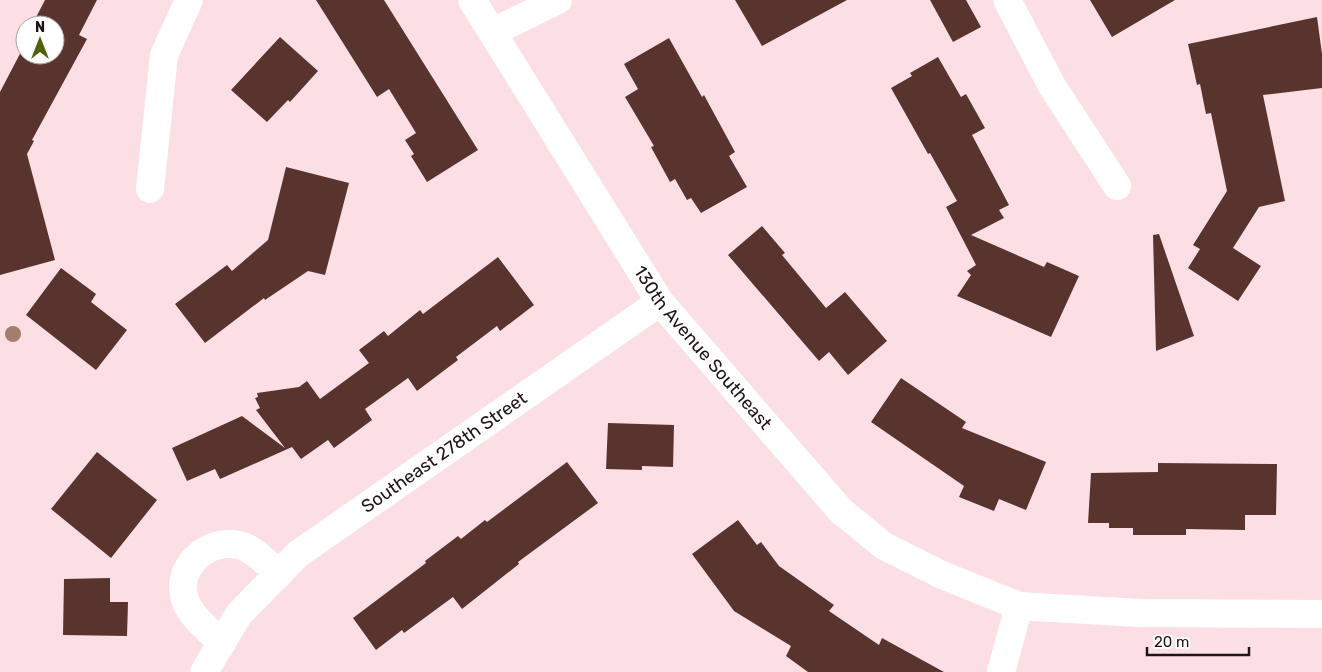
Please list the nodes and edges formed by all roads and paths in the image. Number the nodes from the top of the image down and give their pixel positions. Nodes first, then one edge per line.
1 (189, 0) edge
2 (472, 0) edge
3 (558, 0) edge
4 (1007, 0) edge
5 (493, 32) junction
6 (1117, 186) dead end
7 (150, 189) dead end
8 (660, 302) junction
9 (279, 574) junction
10 (1019, 606) junction
11 (1322, 614) edge
12 (222, 643) junction
13 (204, 672) edge
14 (1001, 672) edge

1 - 7 street
2 - 5 street, 130th Avenue Southeast
3 - 5 street
4 - 6 street
5 - 8 street, 130th Avenue Southeast
8 - 9 street, Southeast 278th Street
8 - 10 street, 130th Avenue Southeast
9 - 12 street, Southeast 278th Street
9 - 12 street
10 - 11 street, 130th Avenue Southeast
10 - 14 street
12 - 13 street, Southeast 278th Street

